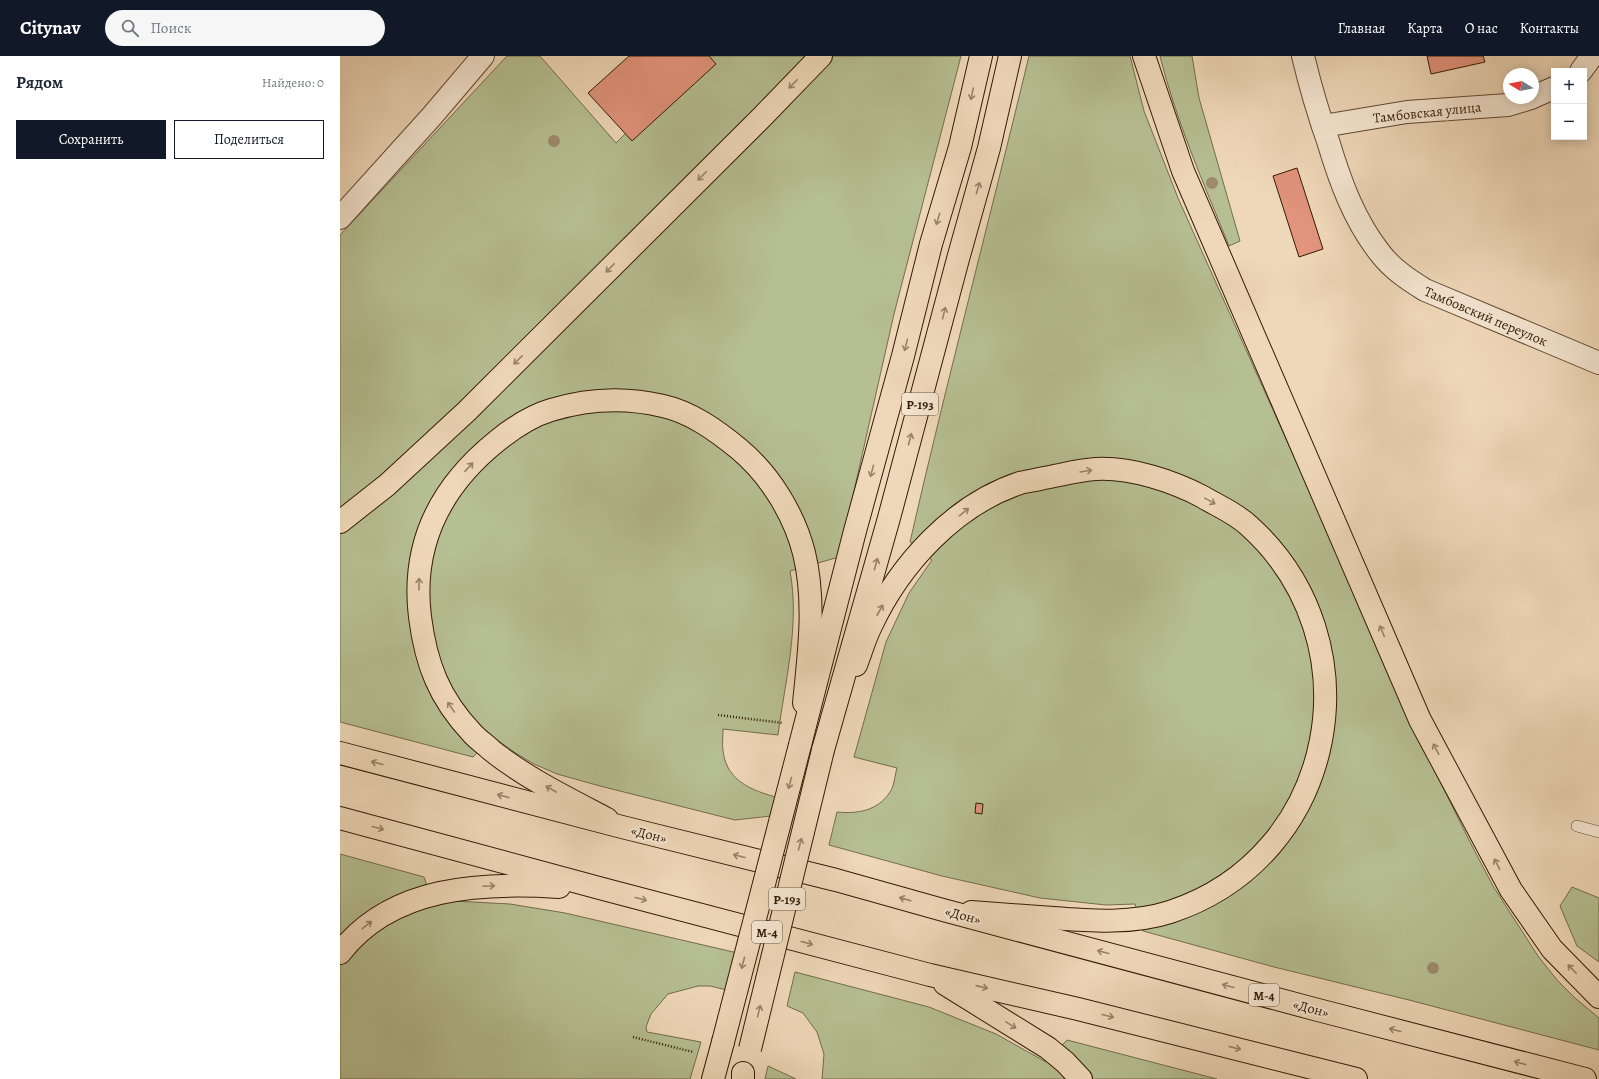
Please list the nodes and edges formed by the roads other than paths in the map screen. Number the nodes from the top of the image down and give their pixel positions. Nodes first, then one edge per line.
1 (483, 56) edge
2 (820, 56) edge
3 (981, 56) edge
4 (1010, 56) edge
5 (1144, 56) edge
6 (1303, 56) edge
7 (1592, 56) edge
8 (1583, 68) edge
9 (1599, 70) edge
10 (1587, 75) edge
11 (1551, 89) edge
12 (1539, 95) edge
13 (1511, 104) edge
14 (1323, 126) junction
15 (340, 218) edge
16 (1599, 363) edge
17 (340, 522) edge
18 (800, 745) junction
19 (823, 750) junction
20 (340, 754) edge
21 (340, 818) edge
22 (1577, 826) dead end
23 (622, 827) junction
24 (1599, 832) edge
25 (603, 889) junction
26 (943, 910) junction
27 (340, 952) edge
28 (930, 975) junction
29 (1599, 997) edge
30 (743, 1077) edge
31 (713, 1079) edge
32 (1081, 1079) edge
33 (1356, 1079) edge
34 (1586, 1079) edge

1 - 15 street
2 -> 17 main road
3 -> 18 main road, Р-193
19 -> 4 main road, Р-193
29 -> 5 main road
6 - 14 street, Тамбовский переулок
7 - 8 street
9 - 10 street
11 - 12 street, Тамбовская улица
13 - 14 street, Тамбовская улица
14 - 16 street, Тамбовский переулок
23 -> 18 main road
18 -> 31 main road, Р-193, bridge
19 -> 26 main road
30 -> 19 main road, Р-193, bridge
23 -> 20 main road, «Дон» / М-4
21 -> 25 main road, М-4
22 - 24 lane
26 -> 23 main road, «Дон» / М-4
27 -> 25 main road
25 -> 28 main road, М-4
34 -> 26 main road, «Дон» / М-4
28 -> 32 main road
28 -> 33 main road, М-4

